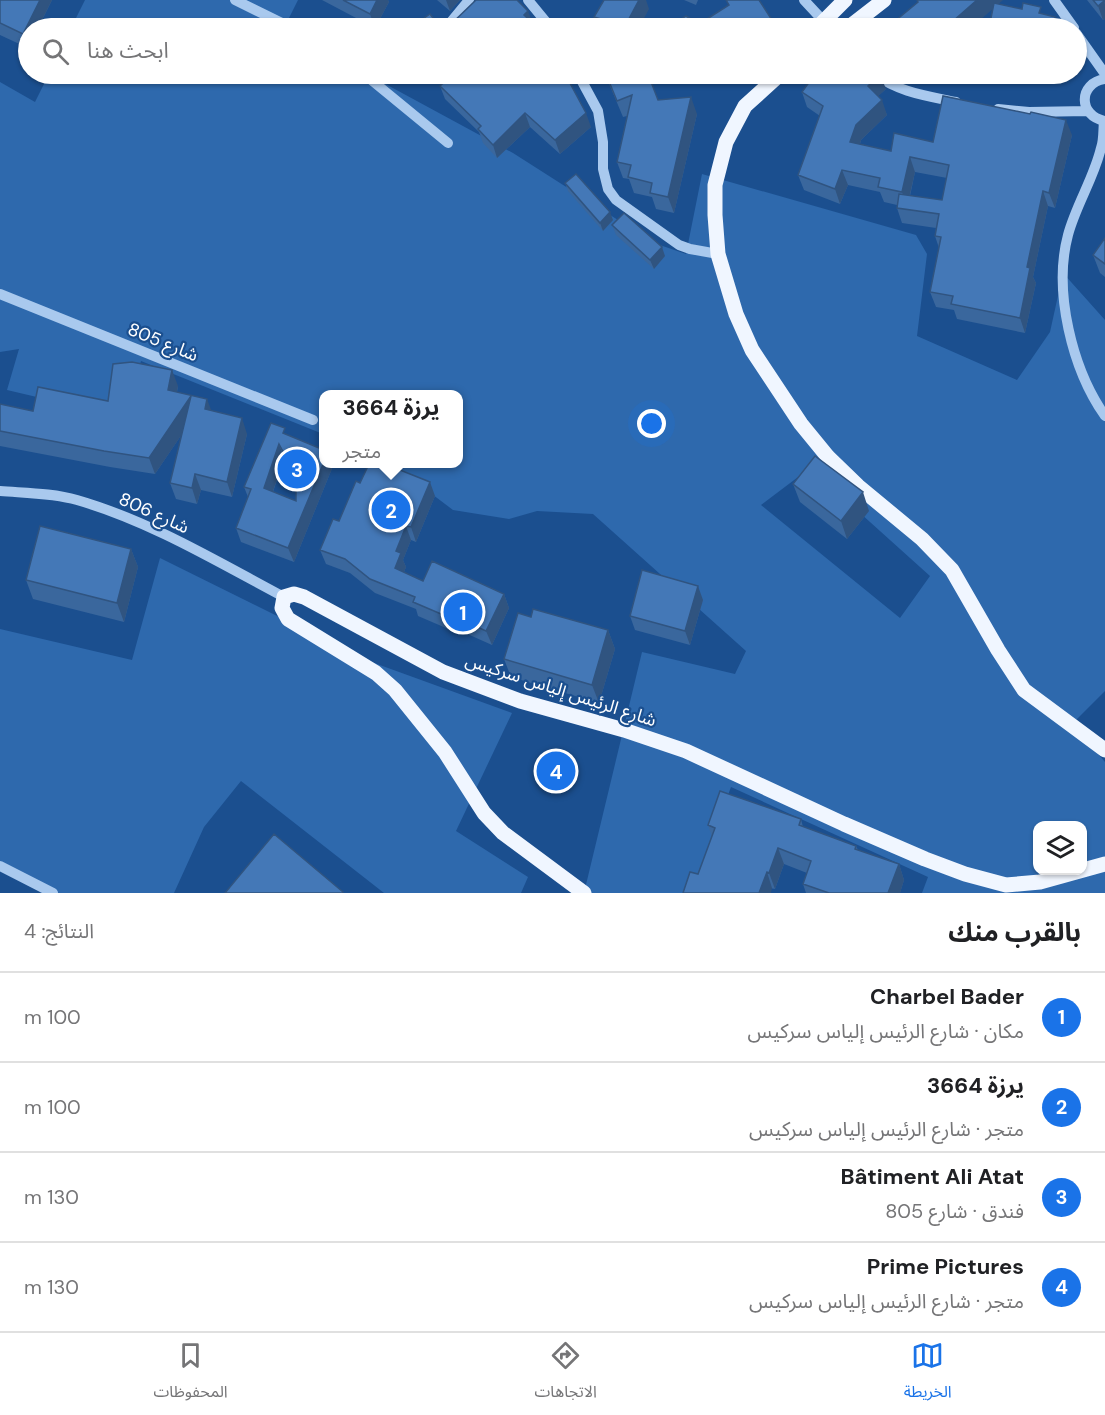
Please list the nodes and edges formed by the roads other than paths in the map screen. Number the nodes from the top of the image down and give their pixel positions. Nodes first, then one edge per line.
1 (235, 0) edge
2 (469, 0) edge
3 (528, 0) edge
4 (804, 0) edge
5 (845, 0) edge
6 (884, 0) edge
7 (1054, 0) edge
8 (271, 18) edge
9 (454, 18) edge
10 (543, 18) edge
11 (818, 18) edge
12 (830, 18) edge
13 (861, 18) edge
14 (1067, 18) edge
15 (1087, 48) edge
16 (1087, 48) edge
17 (1105, 57) edge
18 (1105, 74) edge
19 (1105, 79) edge
20 (376, 84) edge
21 (583, 84) edge
22 (770, 84) edge
23 (892, 84) edge
24 (964, 104) edge
25 (986, 107) edge
26 (1088, 111) junction
27 (1105, 121) edge
28 (448, 143) dead end
29 (718, 254) junction
30 (0, 294) edge
31 (1105, 416) edge
32 (313, 420) dead end
33 (0, 491) edge
34 (285, 597) junction
35 (1105, 750) edge
36 (1105, 864) edge
37 (0, 866) edge
38 (53, 893) edge
39 (584, 893) edge

1 - 8 street
2 - 9 street
3 - 10 street
4 - 11 street
5 - 12 main road
6 - 13 main road
7 - 14 street
15 - 17 street
16 - 18 street
19 - 26 street
20 - 28 street
21 - 29 street
22 - 29 main road
23 - 24 street
25 - 26 street
26 - 27 street
27 - 31 street
29 - 35 main road
30 - 32 street, شارع 805
33 - 34 street, شارع 806
34 - 36 main road, شارع الرئيس إلياس سركيس
34 - 39 main road
37 - 38 street

